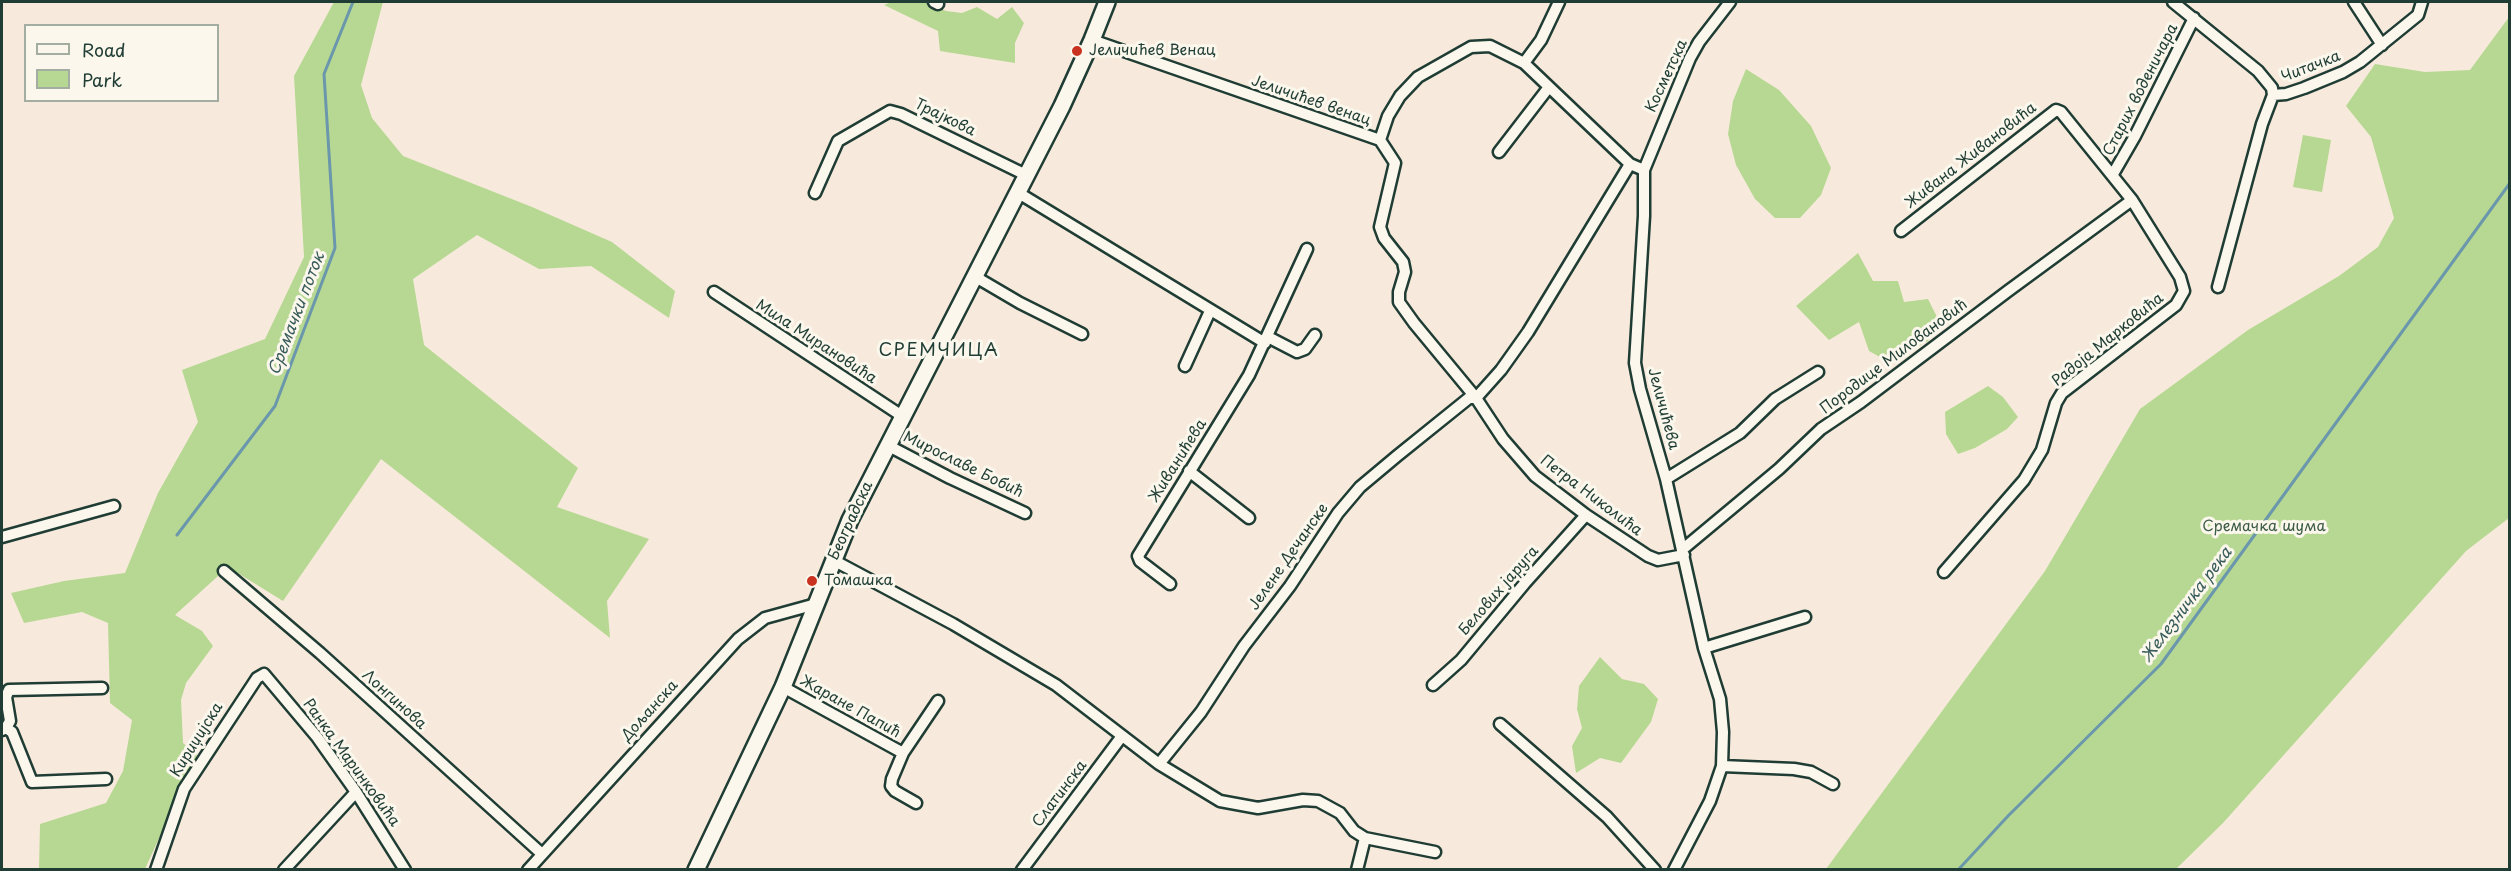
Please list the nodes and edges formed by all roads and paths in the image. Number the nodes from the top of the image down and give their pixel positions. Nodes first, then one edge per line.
1 (1107, 2) edge
2 (1559, 2) edge
3 (1730, 2) edge
4 (2173, 2) edge
5 (2354, 2) edge
6 (2422, 2) edge
7 (2194, 18) junction
8 (1092, 40) junction
9 (2382, 45) junction
10 (1524, 63) junction
11 (1549, 87) junction
12 (2274, 95) junction
13 (1380, 140) junction
14 (1499, 152) dead end
15 (1630, 164) junction
16 (1644, 170) junction
17 (2113, 174) junction
18 (1026, 175) junction
19 (1017, 192) junction
20 (815, 193) dead end
21 (2132, 200) junction
22 (1901, 231) dead end
23 (1307, 249) dead end
24 (974, 276) junction
25 (2218, 287) dead end
26 (714, 292) dead end
27 (1210, 311) junction
28 (1082, 334) dead end
29 (1315, 335) dead end
30 (1266, 340) junction
31 (1185, 366) dead end
32 (1818, 372) dead end
33 (1476, 398) junction
34 (902, 416) junction
35 (887, 445) junction
36 (1189, 471) junction
37 (1666, 479) junction
38 (114, 506) dead end
39 (1026, 513) dead end
40 (1586, 515) junction
41 (1249, 518) dead end
42 (2, 537) edge
43 (1683, 552) junction
44 (833, 560) junction
45 (224, 572) dead end
46 (1944, 572) dead end
47 (1170, 584) dead end
48 (816, 604) junction
49 (1805, 617) dead end
50 (1704, 648) junction
51 (268, 677) joint
52 (1433, 685) dead end
53 (783, 687) junction
54 (102, 688) dead end
55 (938, 701) dead end
56 (1500, 724) dead end
57 (4, 729) edge
58 (1122, 736) junction
59 (903, 753) junction
60 (1159, 764) junction
61 (1722, 766) junction
62 (106, 779) dead end
63 (1833, 784) dead end
64 (356, 792) junction
65 (916, 803) dead end
66 (1365, 838) junction
67 (1435, 852) dead end
68 (542, 854) junction
69 (156, 870) edge
70 (284, 870) edge
71 (405, 870) edge
72 (528, 870) edge
73 (696, 870) edge
74 (1022, 870) edge
75 (1357, 870) edge
76 (1655, 870) edge
77 (1674, 870) edge

1 - 8 main road, Београдска
2 - 10 street
3 - 16 street, Косметска
4 - 7 street, Читачка
5 - 9 street
6 - 9 street, Читачка
7 - 12 street, Читачка
7 - 17 street, Старих воденичара
8 - 13 street, Јеличићев венац
8 - 18 main road, Београдска
9 - 12 street, Читачка
10 - 11 street
10 - 13 street
11 - 14 street
11 - 15 street
12 - 25 street
13 - 33 street, Јеличићев венац
15 - 16 street
15 - 33 street
16 - 37 street, Јеличићева
17 - 21 street
17 - 22 street, Живана Живановића
18 - 19 main road, Београдска
18 - 20 street, Трајкова
19 - 24 main road, Београдска
19 - 27 street
21 - 43 street, Породице Миловановић
21 - 46 street, Радоја Марковића
23 - 30 street, Живанићева
24 - 28 street
24 - 34 main road, Београдска
26 - 34 street, Мила Мирановића
27 - 30 street
27 - 31 street
29 - 30 street
30 - 36 street, Живанићева
32 - 37 street
33 - 40 street, Петра Николића
33 - 60 street, Јелене Дечанске
34 - 35 main road, Београдска
35 - 39 street, Мирославе Бобић
35 - 44 main road, Београдска
36 - 41 street
36 - 47 street, Живанићева
37 - 43 street, Јеличићева
38 - 42 street
40 - 43 street, Петра Николића
40 - 52 street, Белових јаруга
43 - 50 street, Јеличићева
44 - 48 main road, Београдска
44 - 58 street
45 - 68 street, Лонгинова
48 - 53 main road, Београдска
48 - 68 street, Дољанска
49 - 50 street
50 - 61 street, Јеличићева
51 - 64 street, Ранка Маринковића
51 - 69 street, Кириџијска
53 - 59 street, Жаране Папић
53 - 73 main road, Београдска
54 - 57 street
55 - 59 street, Жаране Папић
56 - 76 street
57 - 62 street
58 - 60 street
58 - 74 street, Слатинска
59 - 65 street, Жаране Папић
60 - 66 street
61 - 63 street
61 - 77 street, Јеличићева
64 - 70 street
64 - 71 street, Ранка Маринковића
66 - 67 street
66 - 75 street
68 - 72 street, Дољанска

